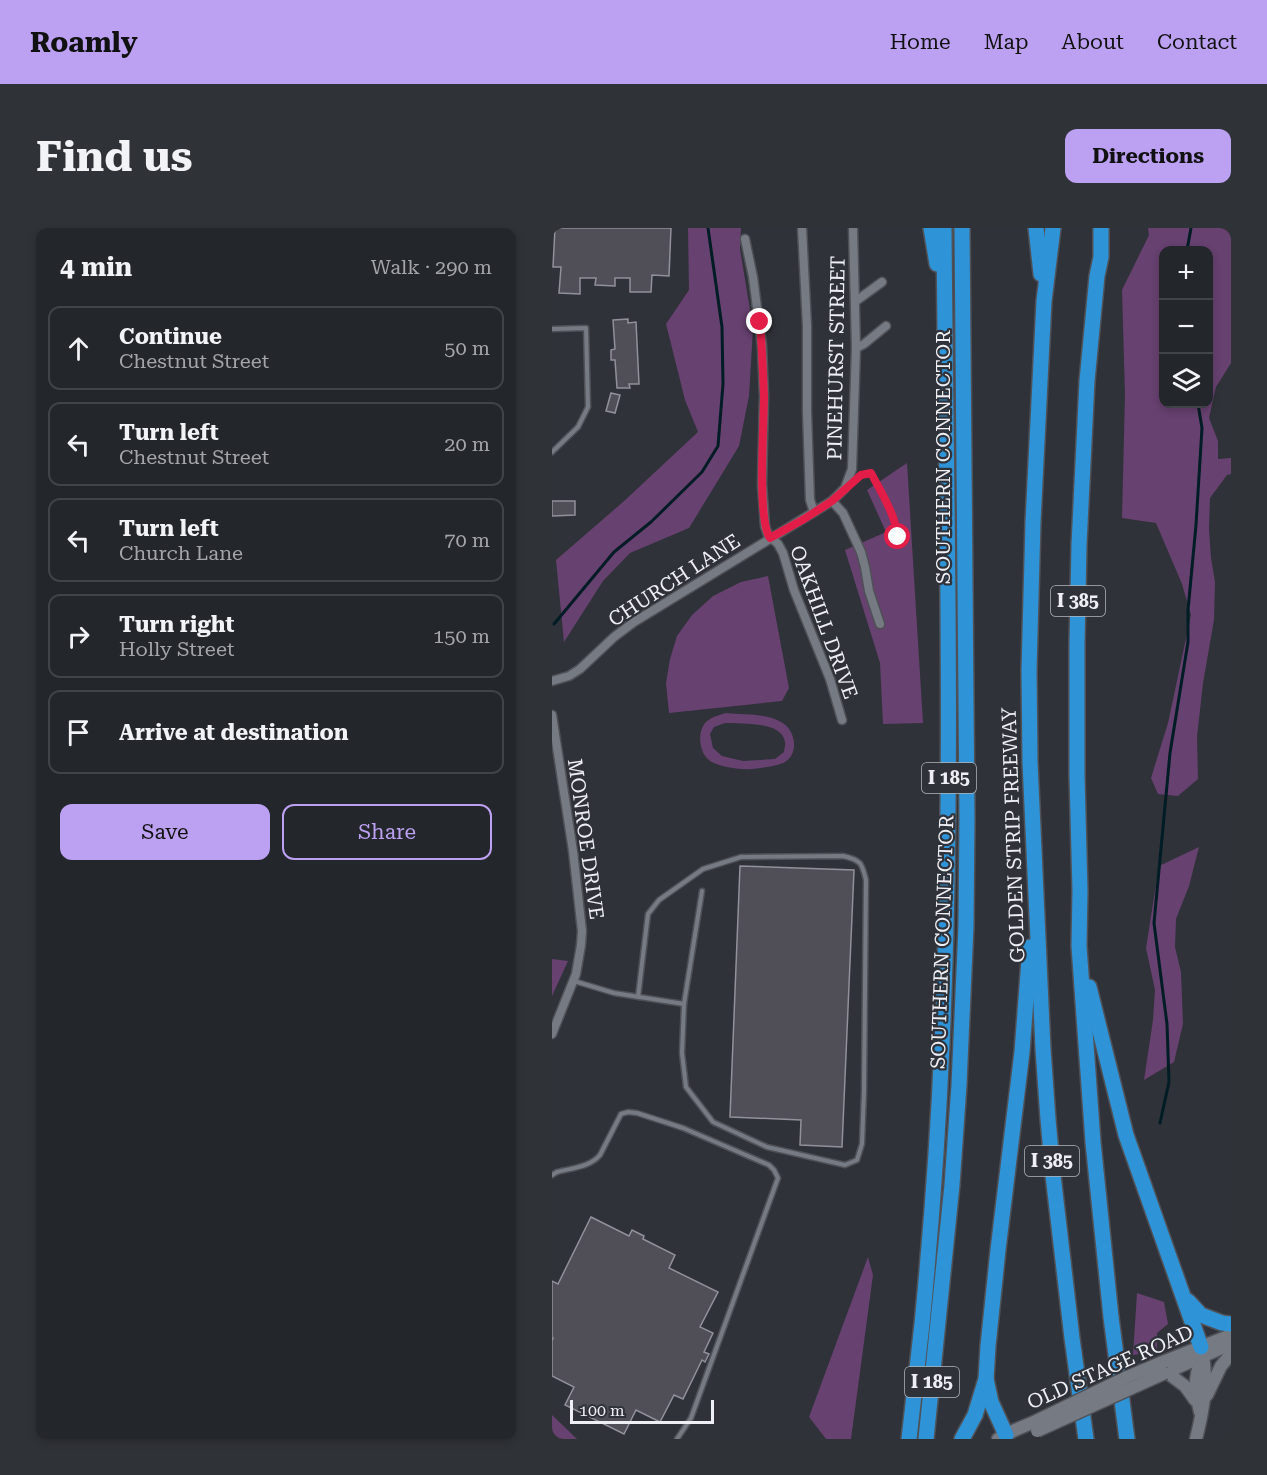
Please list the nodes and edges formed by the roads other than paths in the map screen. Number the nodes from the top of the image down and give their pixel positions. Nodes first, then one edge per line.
1 (802, 228) edge
2 (853, 228) edge
3 (931, 228) edge
4 (944, 228) edge
5 (962, 228) edge
6 (1036, 228) edge
7 (1053, 228) edge
8 (1101, 228) edge
9 (1111, 228) edge
10 (745, 239) dead end
11 (1101, 256) junction
12 (882, 282) dead end
13 (856, 301) junction
14 (1044, 301) junction
15 (945, 310) junction
16 (886, 326) dead end
17 (552, 329) edge
18 (856, 348) junction
19 (552, 452) edge
20 (845, 488) junction
21 (832, 501) junction
22 (814, 512) junction
23 (898, 537) dead end
24 (770, 538) junction
25 (880, 624) dead end
26 (552, 681) edge
27 (552, 716) edge
28 (842, 720) dead end
29 (1035, 881) junction
30 (702, 891) dead end
31 (1079, 946) junction
32 (573, 980) junction
33 (638, 997) junction
34 (684, 1004) junction
35 (552, 1034) edge
36 (552, 1175) edge
37 (1182, 1293) junction
38 (1231, 1324) edge
39 (929, 1326) junction
40 (1231, 1335) edge
41 (1231, 1344) edge
42 (1202, 1352) junction
43 (1231, 1354) edge
44 (1166, 1369) junction
45 (986, 1379) junction
46 (1201, 1403) junction
47 (1005, 1438) edge
48 (676, 1439) edge
49 (909, 1439) edge
50 (926, 1439) edge
51 (962, 1439) edge
52 (1086, 1439) edge
53 (1127, 1439) edge
54 (1196, 1439) edge

1 - 22 street, PINEHURST STREET
2 - 13 street, PINEHURST STREET
3 - 15 highway
4 - 15 highway, SOUTHERN CONNECTOR / I 185
5 - 39 highway, SOUTHERN CONNECTOR / I 185
6 - 14 highway
7 - 14 highway, GOLDEN STRIP FREEWAY / I 385
8 - 11 highway, I 385
9 - 11 highway
10 - 24 street
11 - 31 highway, I 385
12 - 13 street
13 - 18 street, PINEHURST STREET
14 - 29 highway, GOLDEN STRIP FREEWAY / I 385
15 - 39 highway, SOUTHERN CONNECTOR / I 185
16 - 18 street
17 - 19 lane
18 - 20 street, PINEHURST STREET
20 - 21 street, CHURCH LANE
20 - 23 lane
21 - 22 street, CHURCH LANE
21 - 25 street
22 - 24 street, CHURCH LANE
24 - 26 street, CHURCH LANE
24 - 28 street, OAKHILL DRIVE
27 - 32 street, MONROE DRIVE
29 - 45 highway
29 - 52 highway, GOLDEN STRIP FREEWAY / I 385
30 - 34 lane
31 - 37 highway
31 - 53 highway, I 385
32 - 33 lane
32 - 35 street, MONROE DRIVE
33 - 34 lane
33 - 34 lane
36 - 48 lane
37 - 38 highway
37 - 42 highway
39 - 49 highway, SOUTHERN CONNECTOR / I 185
39 - 50 highway, SOUTHERN CONNECTOR / I 185
40 - 42 street, OLD STAGE ROAD
41 - 42 street, OLD STAGE ROAD
42 - 44 street, OLD STAGE ROAD
42 - 46 street
43 - 46 street
44 - 46 street
44 - 47 street, OLD STAGE ROAD, bridge
45 - 47 highway
45 - 51 highway
46 - 54 street

